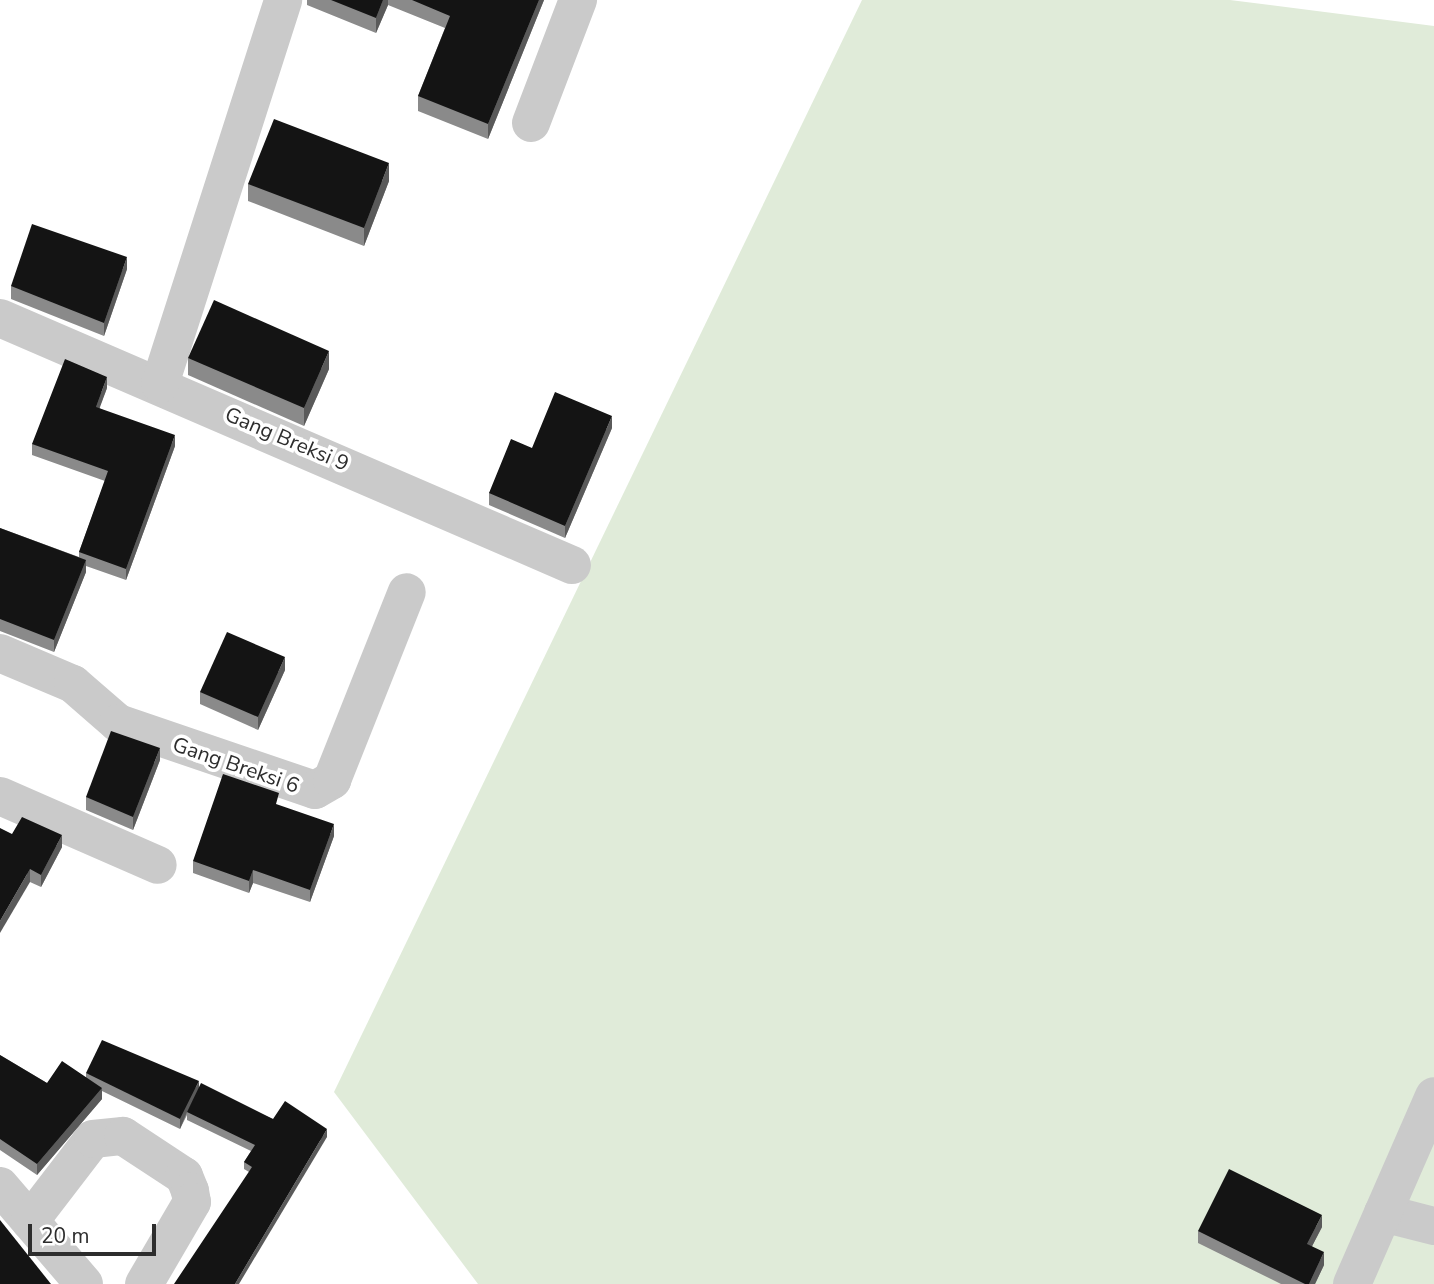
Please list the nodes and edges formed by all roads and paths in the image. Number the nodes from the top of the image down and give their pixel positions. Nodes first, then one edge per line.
1 (283, 0) edge
2 (578, 0) edge
3 (531, 123) dead end
4 (0, 318) edge
5 (160, 384) junction
6 (572, 565) dead end
7 (407, 592) dead end
8 (0, 653) edge
9 (0, 796) edge
10 (158, 865) dead end
11 (1434, 1096) edge
12 (0, 1186) edge
13 (1383, 1213) junction
14 (30, 1221) junction
15 (1434, 1226) edge
16 (84, 1284) edge
17 (144, 1284) edge
18 (1352, 1284) edge

1 - 5 street
2 - 3 street
4 - 5 street, Gang Breksi 9
5 - 6 street, Gang Breksi 9
7 - 8 street, Gang Breksi 6
9 - 10 street
11 - 13 street
12 - 14 street
13 - 15 street
13 - 18 street
14 - 16 street
14 - 17 street

